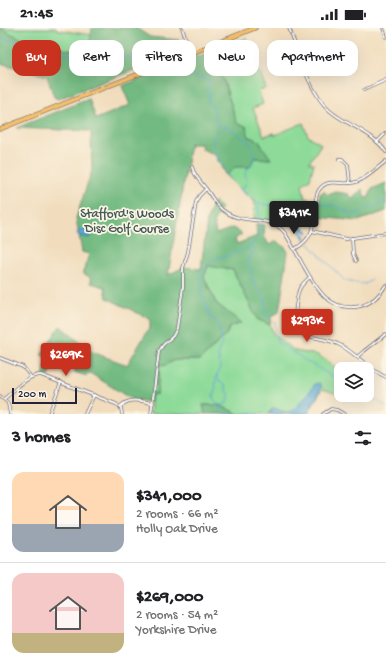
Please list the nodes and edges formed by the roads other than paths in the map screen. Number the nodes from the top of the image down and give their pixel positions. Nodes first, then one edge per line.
1 (182, 28) edge
2 (255, 28) edge
3 (289, 28) edge
4 (383, 28) edge
5 (386, 37) edge
6 (186, 40) edge
7 (196, 51) edge
8 (133, 76) edge
9 (386, 80) edge
10 (364, 90) dead end
11 (0, 129) edge
12 (386, 133) edge
13 (377, 142) junction
14 (386, 152) edge
15 (339, 159) dead end
16 (386, 161) edge
17 (192, 167) dead end
18 (350, 183) junction
19 (206, 190) junction
20 (312, 231) junction
21 (386, 233) edge
22 (352, 238) junction
23 (294, 249) junction
24 (356, 261) dead end
25 (310, 277) junction
26 (386, 285) edge
27 (386, 334) edge
28 (357, 357) junction
29 (0, 358) edge
30 (31, 377) junction
31 (386, 377) edge
32 (61, 382) junction
33 (94, 395) junction
34 (0, 396) edge
35 (4, 399) junction
36 (152, 403) junction
37 (120, 407) junction
38 (10, 414) edge
39 (49, 414) edge
40 (85, 414) edge
41 (122, 414) edge
42 (151, 414) edge
43 (323, 414) edge
44 (344, 414) edge

1 - 6 street
2 - 7 main road
3 - 13 street
4 - 5 street
8 - 11 main road
9 - 10 street
12 - 13 street
13 - 14 street
15 - 18 street
16 - 18 street
17 - 19 street
18 - 20 street
19 - 23 street
19 - 36 street
20 - 22 street
20 - 23 street
21 - 22 street
22 - 24 street
23 - 25 street
25 - 26 street
25 - 28 street
27 - 28 street
28 - 31 street
29 - 30 street
30 - 32 street
30 - 35 street
32 - 33 street
32 - 39 street
33 - 37 street
33 - 40 street
34 - 35 street
35 - 38 street
36 - 37 street
36 - 42 street
37 - 41 street
43 - 44 street

